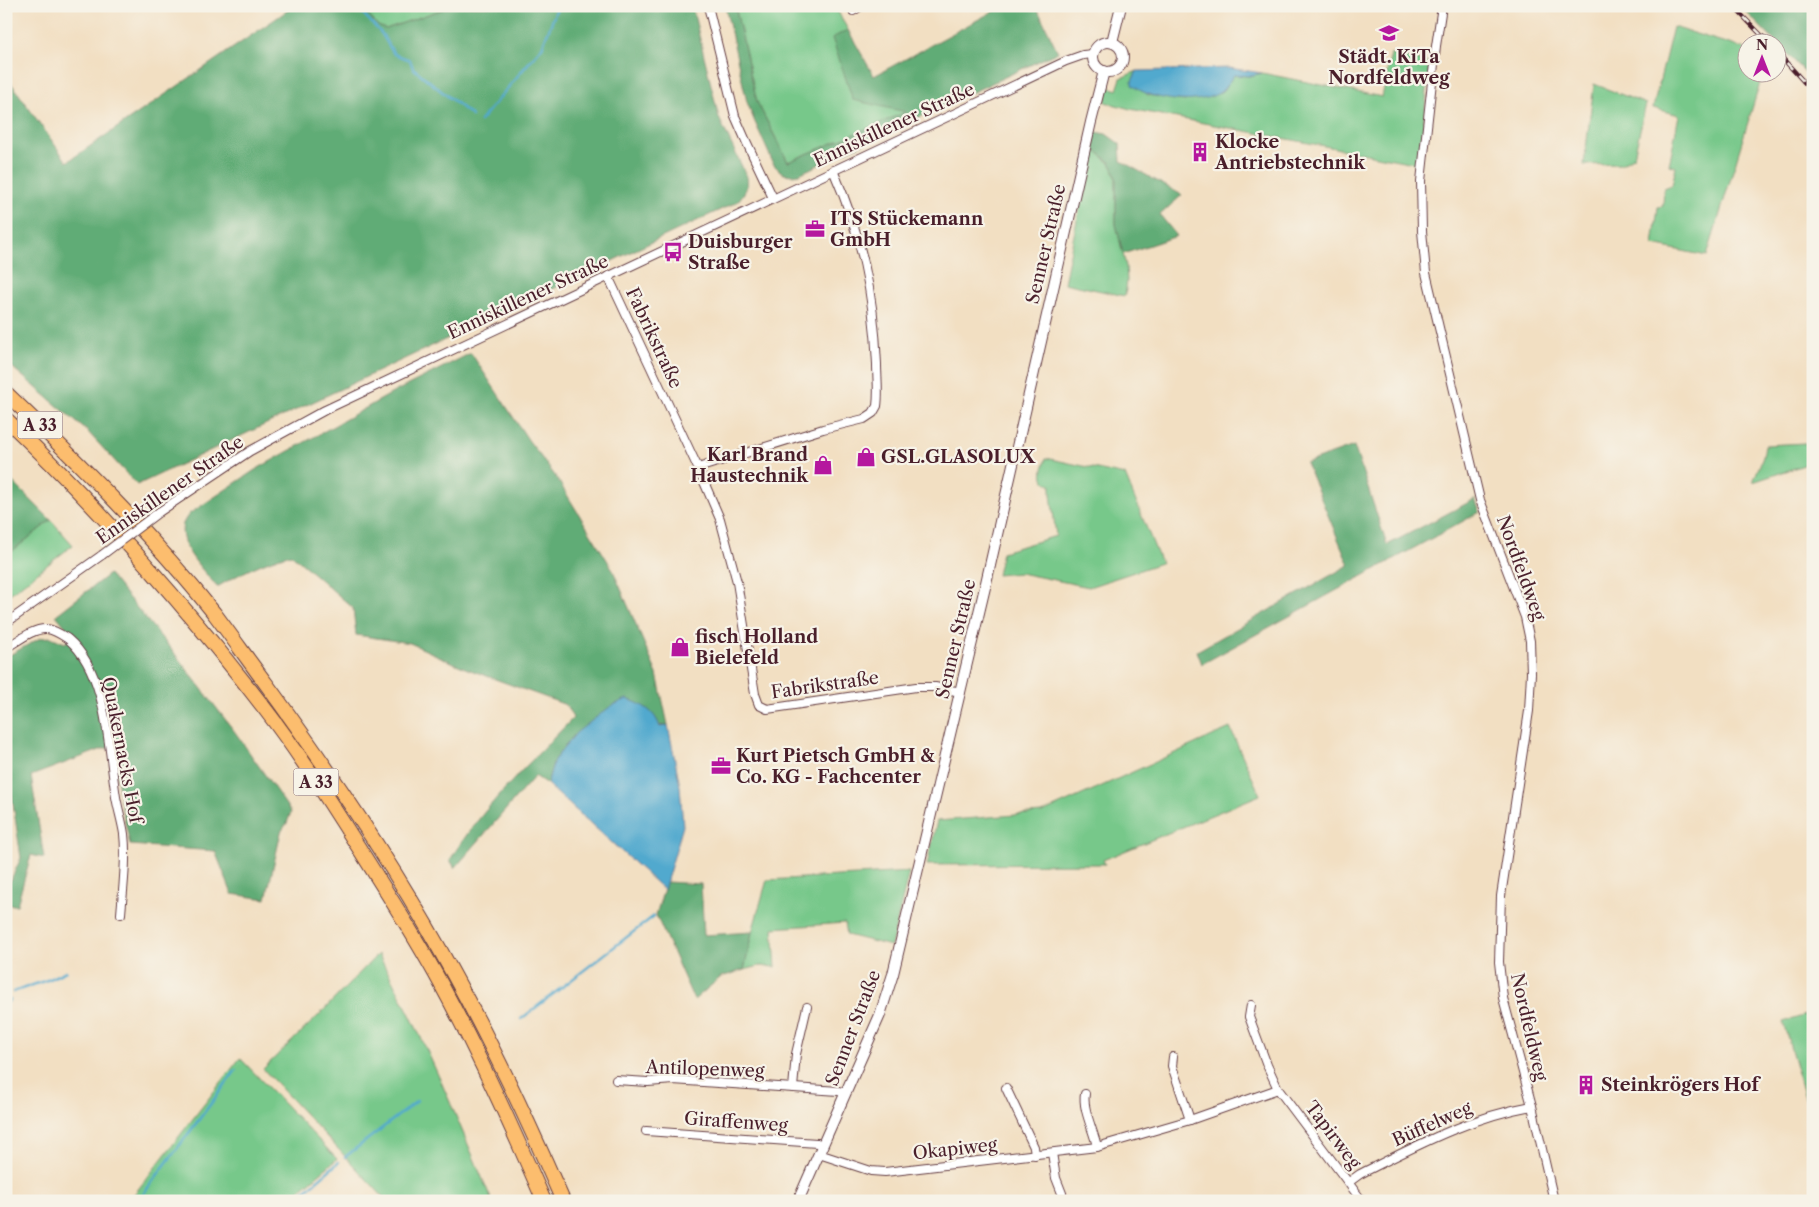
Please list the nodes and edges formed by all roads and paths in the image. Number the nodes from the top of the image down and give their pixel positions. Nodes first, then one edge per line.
1 (708, 6) edge
2 (861, 6) edge
3 (1121, 6) edge
4 (1442, 6) edge
5 (852, 11) dead end
6 (1112, 42) junction
7 (1093, 54) junction
8 (1104, 72) junction
9 (833, 170) junction
10 (773, 198) junction
11 (608, 276) junction
12 (6, 393) edge
13 (6, 419) edge
14 (698, 468) junction
15 (6, 624) edge
16 (6, 648) edge
17 (961, 692) junction
18 (121, 914) dead end
19 (1251, 1004) dead end
20 (807, 1007) dead end
21 (1172, 1057) dead end
22 (616, 1080) dead end
23 (793, 1088) junction
24 (1006, 1088) dead end
25 (1278, 1089) junction
26 (845, 1094) junction
27 (1085, 1094) dead end
28 (1532, 1106) junction
29 (1190, 1120) junction
30 (646, 1131) dead end
31 (1097, 1147) junction
32 (820, 1150) junction
33 (1052, 1153) junction
34 (1035, 1155) junction
35 (1349, 1182) junction
36 (544, 1201) edge
37 (563, 1201) edge
38 (798, 1201) edge
39 (1065, 1201) edge
40 (1362, 1201) edge
41 (1554, 1201) edge

1 - 10 street
2 - 5 street
3 - 6 street
4 - 28 street, Nordfeldweg
6 - 7 street
6 - 8 street
7 - 8 street
7 - 9 street, Enniskillener Straße
8 - 17 street, Senner Straße
9 - 10 street, Enniskillener Straße
9 - 14 street
10 - 11 street, Enniskillener Straße
11 - 14 street, Fabrikstraße
11 - 15 street, Enniskillener Straße, bridge
12 - 37 highway, A 33
13 - 36 highway, A 33
14 - 17 street, Fabrikstraße
16 - 18 street, Quakernacks Hof
17 - 26 street, Senner Straße
19 - 25 street
20 - 23 street
21 - 29 street
22 - 23 street, Antilopenweg
23 - 26 street, Antilopenweg
24 - 34 street
25 - 29 street, Okapiweg
25 - 35 street, Tapirweg
26 - 32 street, Senner Straße
27 - 31 street
28 - 35 street, Büffelweg
28 - 41 street, Nordfeldweg
29 - 31 street, Okapiweg
30 - 32 street, Giraffenweg
31 - 33 street, Okapiweg
32 - 34 street, Okapiweg
32 - 38 street, Senner Straße
33 - 34 street, Okapiweg
33 - 39 street
35 - 40 street, Tapirweg

